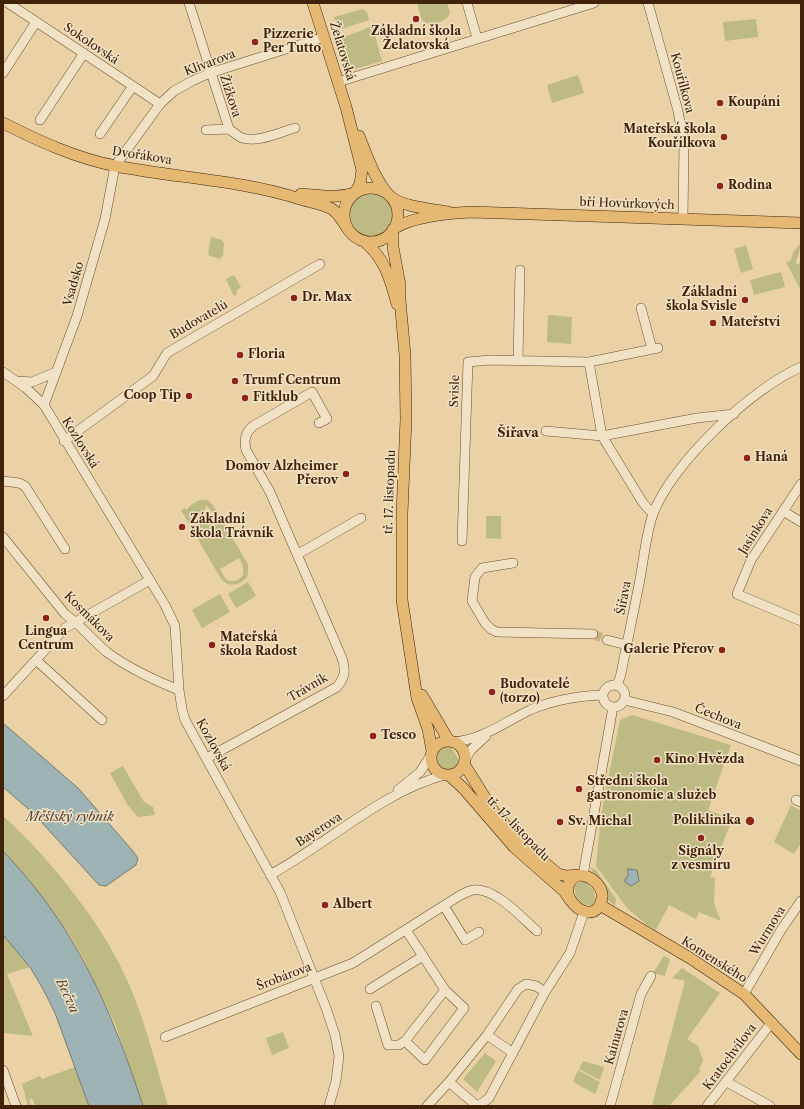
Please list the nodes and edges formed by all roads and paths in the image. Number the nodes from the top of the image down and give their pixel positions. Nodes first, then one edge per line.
1 (8, 3) edge
2 (189, 3) edge
3 (313, 3) edge
4 (467, 3) edge
5 (594, 3) edge
6 (648, 3) edge
7 (36, 22) junction
8 (324, 37) junction
9 (477, 38) junction
10 (84, 53) junction
11 (3, 73) edge
12 (210, 73) junction
13 (338, 82) junction
14 (133, 86) junction
15 (160, 104) junction
16 (346, 107) junction
17 (40, 120) dead end
18 (3, 122) edge
19 (295, 128) dead end
20 (206, 130) dead end
21 (229, 130) junction
22 (100, 134) dead end
23 (115, 166) junction
24 (355, 193) junction
25 (284, 194) junction
26 (391, 197) junction
27 (452, 212) junction
28 (684, 218) junction
29 (801, 222) edge
30 (347, 228) junction
31 (393, 229) junction
32 (364, 241) junction
33 (320, 264) dead end
34 (520, 270) dead end
35 (642, 308) dead end
36 (402, 324) junction
37 (518, 360) junction
38 (589, 362) junction
39 (801, 366) edge
40 (3, 372) edge
41 (56, 372) junction
42 (16, 381) junction
43 (44, 404) junction
44 (734, 414) junction
45 (319, 423) dead end
46 (546, 431) dead end
47 (602, 436) junction
48 (64, 441) junction
49 (3, 481) edge
50 (801, 484) edge
51 (783, 511) junction
52 (653, 514) junction
53 (361, 518) dead end
54 (801, 522) edge
55 (3, 537) edge
56 (462, 541) dead end
57 (65, 549) dead end
58 (298, 554) junction
59 (513, 563) dead end
60 (150, 580) junction
61 (76, 621) junction
62 (801, 621) edge
63 (593, 634) tunnel mouth
64 (607, 640) tunnel mouth
65 (627, 645) junction
66 (36, 660) junction
67 (410, 660) junction
68 (617, 686) junction
69 (179, 690) junction
70 (603, 695) junction
71 (3, 696) edge
72 (624, 700) junction
73 (613, 707) junction
74 (102, 720) dead end
75 (492, 731) junction
76 (451, 742) junction
77 (432, 753) junction
78 (207, 758) junction
79 (801, 761) edge
80 (464, 762) junction
81 (447, 775) junction
82 (381, 804) junction
83 (270, 875) junction
84 (581, 875) junction
85 (570, 900) junction
86 (801, 901) edge
87 (600, 905) junction
88 (444, 906) junction
89 (584, 912) junction
90 (406, 930) junction
91 (537, 931) dead end
92 (479, 932) dead end
93 (423, 956) junction
94 (651, 976) dead end
95 (314, 978) junction
96 (370, 989) dead end
97 (445, 990) junction
98 (545, 992) junction
99 (744, 994) junction
100 (376, 1006) dead end
101 (772, 1022) junction
102 (487, 1035) junction
103 (165, 1037) dead end
104 (405, 1041) junction
105 (513, 1052) junction
106 (801, 1054) edge
107 (3, 1070) edge
108 (449, 1082) junction
109 (727, 1082) junction
110 (16, 1106) edge
111 (329, 1106) edge
112 (427, 1106) edge
113 (478, 1106) edge
114 (610, 1106) edge
115 (707, 1106) edge
116 (770, 1106) edge

1 - 7 street, Sokolovská
2 - 12 street, Žižkova
3 - 8 main road, Želatovská
4 - 9 street
5 - 9 street
6 - 28 street, Kouřílkova
7 - 10 street, Sokolovská
7 - 11 street
8 - 12 street, Klivarova
8 - 13 main road, Želatovská
9 - 13 street
10 - 14 street, Sokolovská
10 - 17 street
12 - 15 street, Klivarova
12 - 21 street, Žižkova
13 - 16 main road, Želatovská
14 - 15 street, Sokolovská
14 - 22 street
15 - 23 street, Klivarova
16 - 24 main road, Želatovská
16 - 26 main road, Želatovská
18 - 23 main road, Dvořákova
19 - 21 street, Žižkova
20 - 21 street
23 - 25 main road, Dvořákova
23 - 41 street, Vsadsko
24 - 25 main road, Dvořákova
24 - 26 main road
24 - 30 main road
25 - 30 main road, Dvořákova
26 - 27 main road, bří Hovůrkových
26 - 31 main road
27 - 28 main road, bří Hovůrkových
27 - 31 main road, bří Hovůrkových
28 - 29 main road, bří Hovůrkových
30 - 32 main road
31 - 32 main road
31 - 36 main road, tř. 17. listopadu
32 - 36 main road, tř. 17. listopadu
33 - 48 street, Budovatelů
34 - 37 street
35 - 38 street, Svisle
36 - 67 main road, tř. 17. listopadu
37 - 38 street, Svisle
37 - 56 street, Svisle
38 - 47 street
39 - 44 street
40 - 42 street
41 - 42 street
41 - 43 street, Vsadsko
42 - 43 street
43 - 48 street, Kozlovská
44 - 47 street
44 - 52 street, Šířava
45 - 58 street, Trávník
46 - 47 street
47 - 52 street
48 - 60 street, Kozlovská
49 - 57 street
50 - 51 street, Jasínkova
51 - 54 street
51 - 62 street, Jasínkova
52 - 65 street, Šířava
53 - 58 street
55 - 61 street, Kosmákova
58 - 78 street, Trávník
59 - 63 street
60 - 61 street
60 - 69 street, Kozlovská
61 - 66 street
61 - 69 street, Kosmákova
64 - 65 street
65 - 68 street, Šířava
66 - 71 street
66 - 74 street
67 - 76 main road, tř. 17. listopadu
67 - 77 main road, tř. 17. listopadu
68 - 70 street
68 - 72 street
69 - 78 street, Kozlovská
70 - 73 street
70 - 75 street
72 - 73 street
72 - 79 street, Čechova
73 - 84 street
75 - 76 street
75 - 80 street
76 - 77 main road
76 - 80 main road, tř. 17. listopadu
77 - 81 main road, tř. 17. listopadu
77 - 82 street, Bayerova
78 - 83 street, Kozlovská
80 - 81 main road
80 - 84 main road, tř. 17. listopadu
81 - 82 street, Bayerova
81 - 85 main road, tř. 17. listopadu
82 - 83 street, Bayerova
83 - 95 street, Kozlovská
84 - 85 main road
84 - 87 main road
85 - 89 main road
86 - 99 street, Wurmova
87 - 89 main road
87 - 99 main road, Komenského
88 - 90 street, Šrobárova
88 - 91 street, Šrobárova
88 - 92 street
89 - 98 street
90 - 93 street
90 - 95 street, Šrobárova
93 - 96 street
93 - 97 street
94 - 114 street, Kainarova
95 - 103 street, Šrobárova
95 - 111 street, Kozlovská
97 - 104 street
97 - 104 street
98 - 102 street
98 - 105 street
99 - 101 main road, Komenského
100 - 104 street
101 - 106 main road, Komenského
101 - 109 street, Kratochvílova
102 - 105 street
102 - 108 street
105 - 113 street
107 - 110 street
108 - 112 street
108 - 113 street
109 - 115 street, Kratochvílova
109 - 116 street

